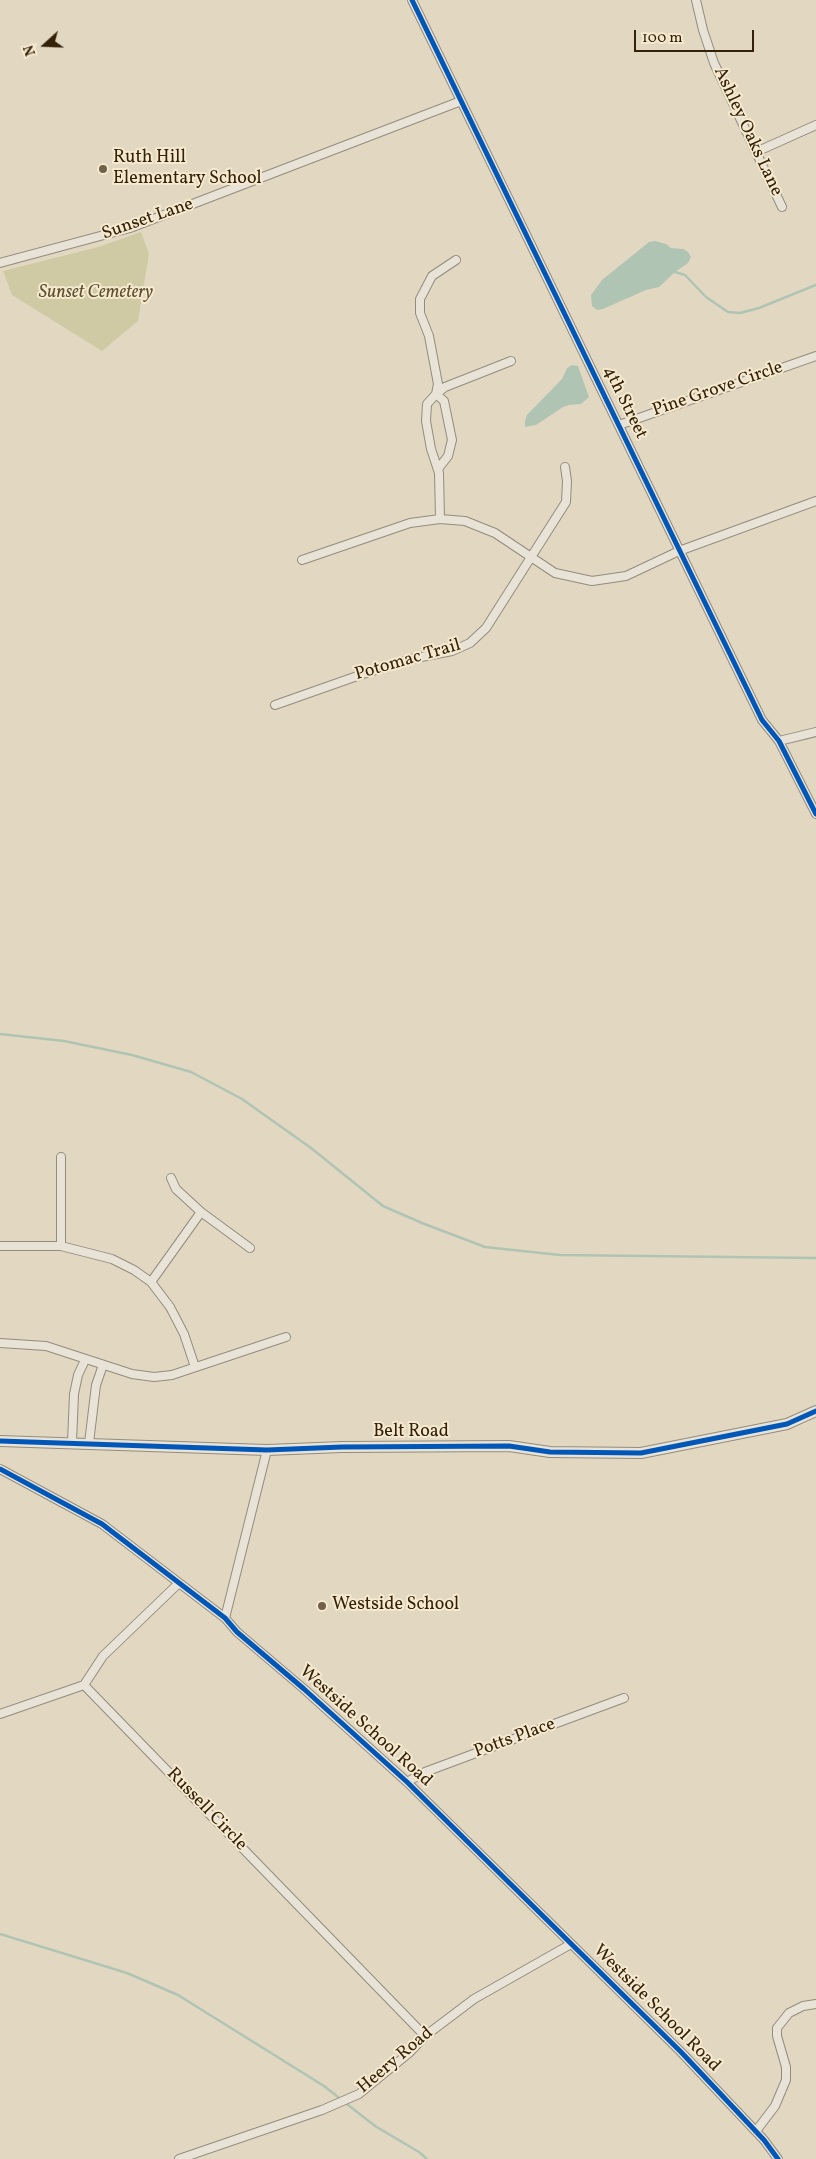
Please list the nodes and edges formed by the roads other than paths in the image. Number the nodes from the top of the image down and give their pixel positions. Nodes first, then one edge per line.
1 (412, 0) edge
2 (696, 0) edge
3 (461, 101) junction
4 (816, 125) edge
5 (756, 152) junction
6 (782, 207) dead end
7 (456, 260) dead end
8 (0, 263) edge
9 (816, 356) edge
10 (511, 361) dead end
11 (436, 394) junction
12 (620, 425) junction
13 (565, 467) dead end
14 (438, 469) junction
15 (816, 501) edge
16 (440, 519) junction
17 (679, 551) junction
18 (531, 558) junction
19 (302, 560) dead end
20 (275, 705) dead end
21 (816, 732) edge
22 (779, 741) junction
23 (816, 814) edge
24 (61, 1157) dead end
25 (171, 1178) dead end
26 (201, 1212) junction
27 (0, 1246) edge
28 (61, 1246) junction
29 (250, 1248) dead end
30 (151, 1282) junction
31 (286, 1336) dead end
32 (0, 1343) edge
33 (85, 1360) junction
34 (103, 1365) junction
35 (195, 1367) junction
36 (816, 1410) edge
37 (0, 1441) edge
38 (72, 1442) junction
39 (89, 1443) junction
40 (267, 1450) junction
41 (0, 1469) edge
42 (179, 1583) junction
43 (224, 1618) junction
44 (84, 1685) junction
45 (624, 1698) dead end
46 (0, 1714) edge
47 (407, 1782) junction
48 (571, 1944) junction
49 (816, 2004) edge
50 (425, 2036) junction
51 (756, 2131) junction
52 (179, 2159) edge
53 (778, 2159) edge

1 - 3 street, 4th Street
2 - 5 street, Ashley Oaks Lane
3 - 8 street, Sunset Lane
3 - 12 street, 4th Street
4 - 5 street
5 - 6 street, Ashley Oaks Lane
7 - 11 street
9 - 12 street, Pine Grove Circle
10 - 11 street
11 - 14 street
11 - 14 street
12 - 17 street, 4th Street
13 - 18 street, Potomac Trail
14 - 16 street
15 - 17 street
16 - 18 street
16 - 19 street
17 - 18 street
17 - 22 street, 4th Street
18 - 20 street, Potomac Trail
21 - 22 street
22 - 23 street, 4th Street
24 - 28 street
25 - 26 street
26 - 29 street
26 - 30 street
27 - 28 street
28 - 30 street
30 - 35 street
31 - 35 street
32 - 33 street
33 - 34 street
33 - 38 street
34 - 35 street
34 - 39 street
36 - 40 street, Belt Road
37 - 38 street, Belt Road
38 - 39 street, Belt Road
39 - 40 street, Belt Road
40 - 43 street
41 - 42 street, Westside School Road
42 - 43 street, Westside School Road
42 - 44 street
43 - 47 street, Westside School Road
44 - 46 street
44 - 50 street, Russell Circle
45 - 47 street, Potts Place
47 - 48 street, Westside School Road
48 - 50 street, Heery Road
48 - 51 street, Westside School Road
49 - 51 street
50 - 52 street, Heery Road
51 - 53 street, Westside School Road

